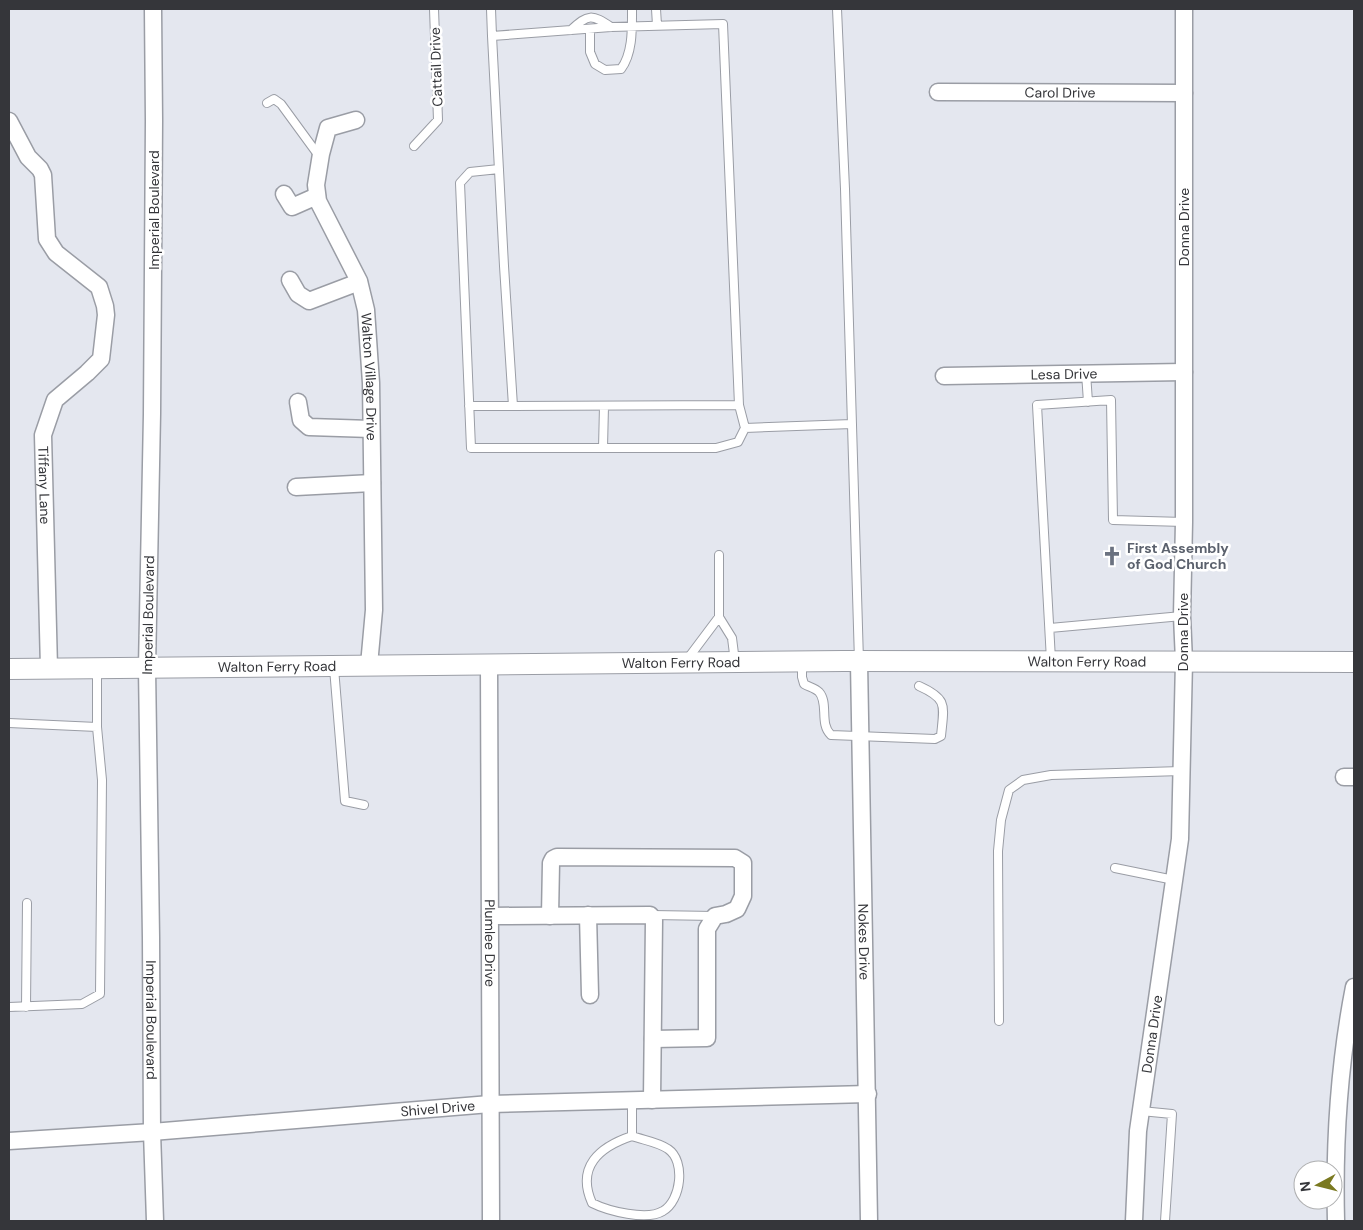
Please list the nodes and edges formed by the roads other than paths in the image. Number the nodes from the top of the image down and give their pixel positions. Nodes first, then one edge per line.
1 (153, 9) edge
2 (434, 9) edge
3 (492, 9) edge
4 (632, 9) edge
5 (656, 9) edge
6 (837, 9) edge
7 (1184, 9) edge
8 (657, 25) junction
9 (632, 26) junction
10 (610, 27) junction
11 (590, 29) junction
12 (570, 30) junction
13 (492, 36) junction
14 (938, 92) dead end
15 (1184, 93) junction
16 (267, 103) dead end
17 (356, 120) dead end
18 (9, 121) edge
19 (414, 146) dead end
20 (321, 158) junction
21 (499, 169) junction
22 (284, 194) dead end
23 (317, 196) junction
24 (290, 280) dead end
25 (359, 282) junction
26 (1184, 372) junction
27 (1086, 373) junction
28 (944, 376) dead end
29 (298, 402) dead end
30 (1088, 402) junction
31 (739, 405) junction
32 (469, 406) junction
33 (513, 406) junction
34 (604, 406) junction
35 (852, 424) junction
36 (745, 428) junction
37 (372, 429) junction
38 (604, 448) junction
39 (372, 483) junction
40 (296, 487) dead end
41 (1184, 522) junction
42 (719, 555) dead end
43 (719, 616) junction
44 (1182, 616) junction
45 (1050, 628) junction
46 (1184, 661) junction
47 (735, 662) junction
48 (802, 662) junction
49 (859, 662) junction
50 (1052, 662) junction
51 (1354, 662) edge
52 (684, 663) junction
53 (489, 664) junction
54 (369, 665) junction
55 (334, 666) junction
56 (49, 668) junction
57 (97, 668) junction
58 (147, 668) junction
59 (9, 669) edge
60 (919, 686) dead end
61 (9, 723) edge
62 (97, 727) junction
63 (861, 737) junction
64 (1181, 770) junction
65 (364, 805) dead end
66 (1115, 868) dead end
67 (1174, 880) junction
68 (27, 903) dead end
69 (588, 915) junction
70 (650, 915) junction
71 (490, 916) junction
72 (550, 916) junction
73 (715, 916) junction
74 (1354, 987) edge
75 (590, 995) dead end
76 (9, 1007) edge
77 (26, 1007) junction
78 (999, 1021) dead end
79 (653, 1039) junction
80 (868, 1094) junction
81 (632, 1100) junction
82 (652, 1100) junction
83 (490, 1104) junction
84 (1141, 1111) junction
85 (152, 1132) junction
86 (632, 1136) junction
87 (9, 1141) edge
88 (155, 1221) edge
89 (491, 1221) edge
90 (869, 1221) edge
91 (1134, 1221) edge
92 (1165, 1221) edge
93 (1336, 1221) edge

1 - 58 street, Imperial Boulevard
2 - 19 lane, Cattail Drive
3 - 13 lane
4 - 9 lane
5 - 8 lane
6 - 35 lane
7 - 15 street, Donna Drive
8 - 9 lane
8 - 31 lane
9 - 10 lane
9 - 11 lane
10 - 11 lane
10 - 12 lane
11 - 12 lane
12 - 13 lane
13 - 21 lane
14 - 15 street, Carol Drive
15 - 26 street, Donna Drive
16 - 20 lane
17 - 20 street, Walton Village Drive
18 - 56 street, Tiffany Lane
20 - 23 street, Walton Village Drive
21 - 32 lane
21 - 33 lane
22 - 23 street
23 - 25 street, Walton Village Drive
24 - 25 street
25 - 37 street, Walton Village Drive
26 - 27 street, Lesa Drive
26 - 41 street, Donna Drive
27 - 28 street, Lesa Drive
27 - 30 lane
29 - 37 street
30 - 41 lane
30 - 45 lane
31 - 34 lane
31 - 36 lane
32 - 33 lane
32 - 38 lane
33 - 34 lane
34 - 38 lane
35 - 36 lane
35 - 49 lane
36 - 38 lane
37 - 39 street, Walton Village Drive
39 - 40 street
39 - 54 street, Walton Village Drive
41 - 44 street, Donna Drive
42 - 43 lane
43 - 47 lane
43 - 52 lane
44 - 45 lane
44 - 46 street, Donna Drive
45 - 50 lane
46 - 50 street, Walton Ferry Road
46 - 51 street, Walton Ferry Road
46 - 64 street, Donna Drive
47 - 48 street, Walton Ferry Road
47 - 52 street, Walton Ferry Road
48 - 49 street, Walton Ferry Road
48 - 63 lane
49 - 50 street, Walton Ferry Road
49 - 63 street, Nokes Drive
52 - 53 street, Walton Ferry Road
53 - 54 street, Walton Ferry Road
53 - 71 street, Plumlee Drive
54 - 55 street, Walton Ferry Road
55 - 58 street, Walton Ferry Road
55 - 65 lane
56 - 57 street, Walton Ferry Road
56 - 59 street, Walton Ferry Road
57 - 58 street, Walton Ferry Road
57 - 62 lane
58 - 85 street, Imperial Boulevard
60 - 63 lane
61 - 62 lane
62 - 77 lane
63 - 80 street, Nokes Drive
64 - 67 street, Donna Drive
64 - 78 lane
66 - 67 lane
67 - 84 street, Donna Drive
68 - 77 lane
69 - 70 street
69 - 72 street
69 - 75 street
70 - 73 lane
70 - 79 street
71 - 72 street
71 - 83 street, Plumlee Drive
72 - 73 street
73 - 79 street
74 - 93 street
76 - 77 lane
79 - 82 street
80 - 82 street, Shivel Drive
80 - 90 street, Nokes Drive
81 - 82 street, Shivel Drive
81 - 83 street, Shivel Drive
81 - 86 lane
83 - 85 street, Shivel Drive
83 - 89 street, Plumlee Drive
84 - 91 street, Donna Drive
84 - 92 lane
85 - 87 street, Shivel Drive
85 - 88 street, Imperial Boulevard
86 - 86 lane

